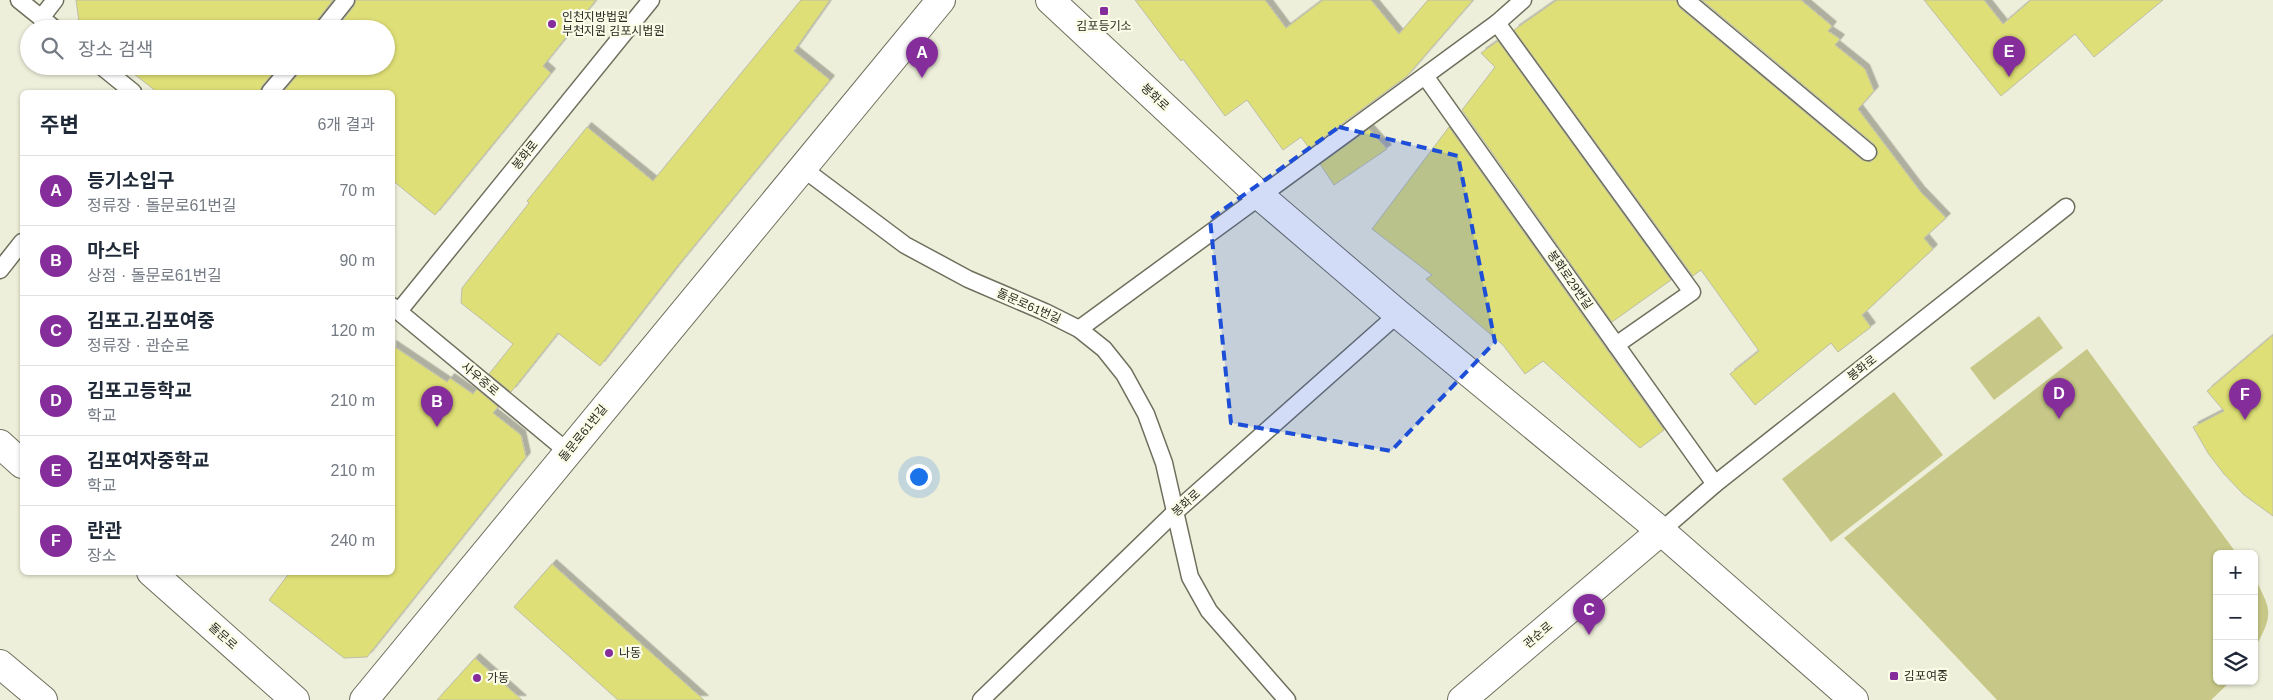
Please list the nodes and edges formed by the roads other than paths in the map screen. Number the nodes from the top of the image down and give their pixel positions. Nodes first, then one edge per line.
1 (19, 0) edge
2 (55, 0) edge
3 (346, 0) edge
4 (652, 0) edge
5 (941, 0) edge
6 (1523, 0) edge
7 (1686, 0) edge
8 (1054, 1) edge
9 (41, 18) junction
10 (44, 20) edge
11 (330, 20) edge
12 (1497, 23) junction
13 (112, 75) edge
14 (284, 75) edge
15 (1425, 76) junction
16 (131, 90) edge
17 (272, 90) edge
18 (1868, 152) dead end
19 (801, 167) junction
20 (1259, 195) junction
21 (2066, 207) dead end
22 (20, 245) edge
23 (0, 270) edge
24 (396, 308) edge
25 (1398, 314) junction
26 (1079, 329) junction
27 (1616, 345) junction
28 (0, 444) edge
29 (568, 452) junction
30 (20, 462) edge
31 (1715, 484) junction
32 (1174, 513) junction
33 (1661, 531) junction
34 (154, 575) edge
35 (0, 664) edge
36 (43, 700) edge
37 (295, 700) edge
38 (364, 700) edge
39 (981, 700) edge
40 (1287, 700) edge
41 (1462, 700) edge
42 (1854, 700) edge

1 - 9 lane
2 - 9 lane
3 - 11 lane
4 - 24 lane, 봉화로
5 - 19 street, 돌문로61번길
6 - 12 lane
7 - 18 lane
8 - 20 street, 봉화로
9 - 10 lane
12 - 15 lane
12 - 27 lane
13 - 16 lane
14 - 17 lane
15 - 20 lane
15 - 27 lane, 봉화로29번길
19 - 26 lane, 돌문로61번길
19 - 29 street, 돌문로61번길
20 - 25 street, 봉화로
20 - 26 lane
21 - 31 lane, 봉화로
22 - 23 lane
24 - 29 lane, 사우중로
25 - 32 lane, 봉화로
25 - 33 street, 봉화로
26 - 32 lane, 돌문로61번길
27 - 31 lane, 봉화로29번길
28 - 30 street
29 - 38 street, 돌문로61번길
31 - 33 lane, 봉화로
32 - 39 lane, 봉화로
32 - 40 lane
33 - 41 street, 관순로
33 - 42 street, 봉화로
34 - 37 street, 돌문로
35 - 36 street

